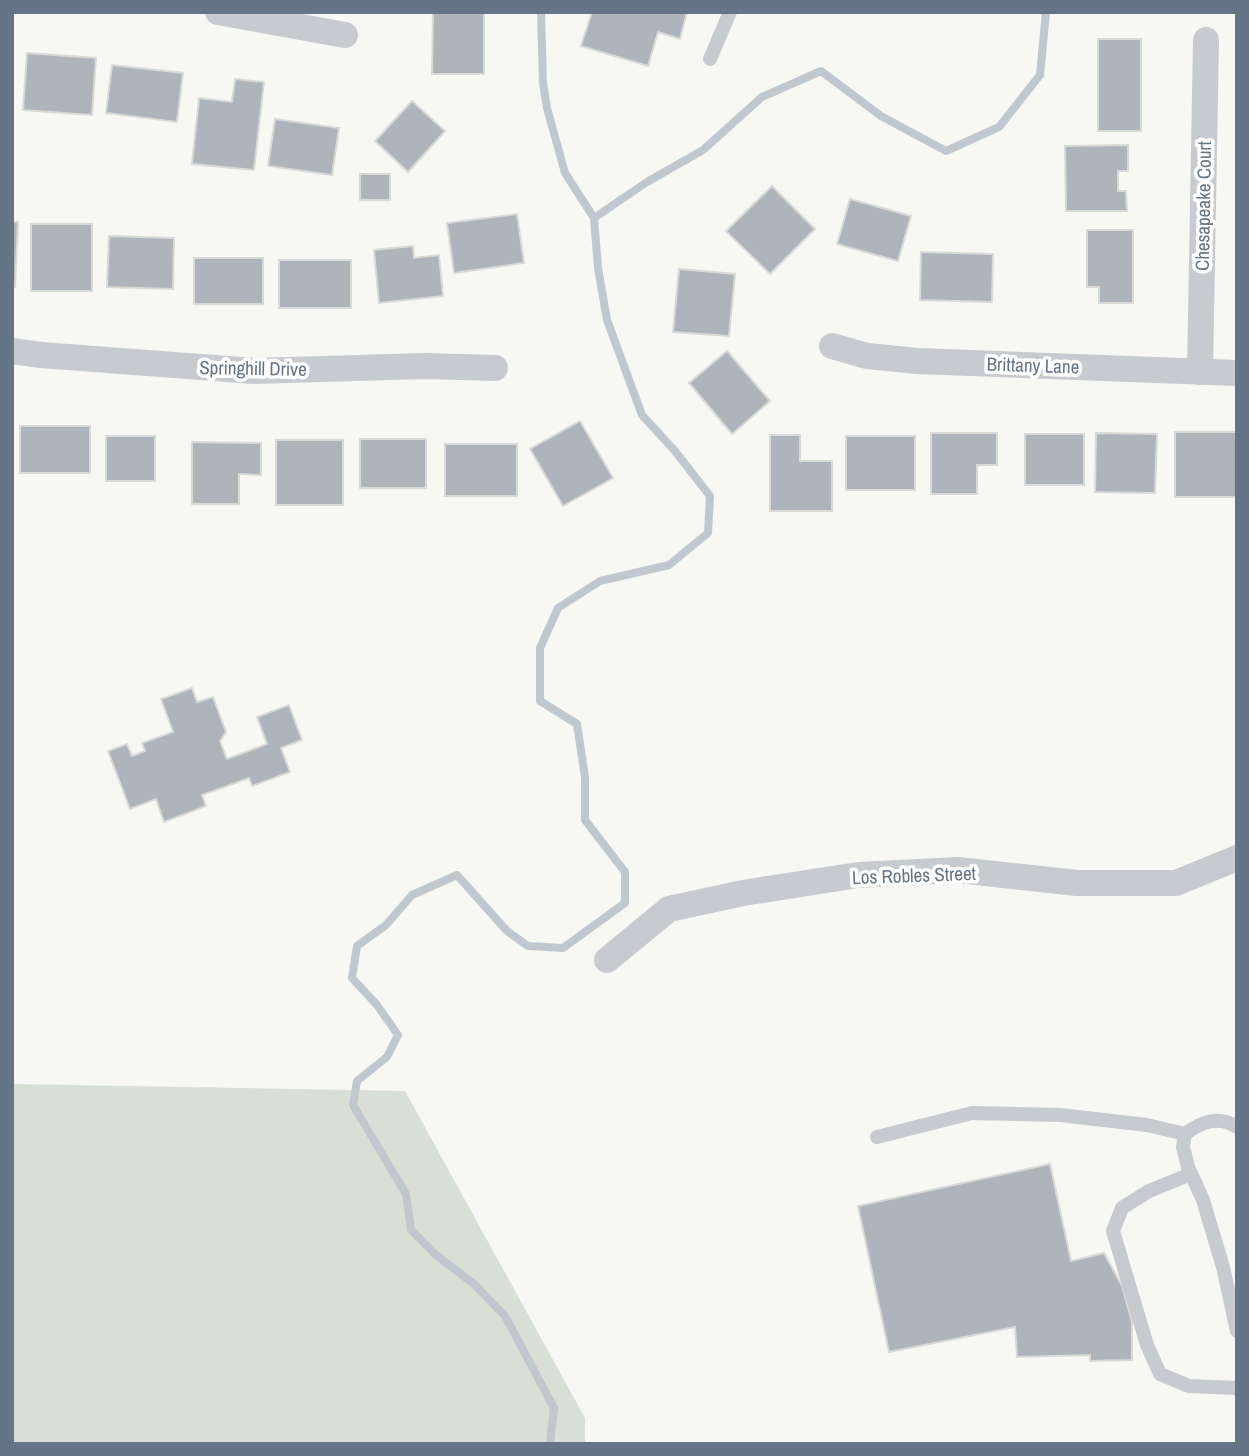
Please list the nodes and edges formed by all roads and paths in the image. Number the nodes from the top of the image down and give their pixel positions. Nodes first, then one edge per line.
1 (218, 12) edge
2 (730, 12) edge
3 (255, 15) edge
4 (345, 35) dead end
5 (1206, 40) dead end
6 (710, 59) dead end
7 (832, 346) dead end
8 (12, 351) edge
9 (495, 368) dead end
10 (1200, 372) junction
11 (1237, 373) edge
12 (1237, 858) edge
13 (607, 960) dead end
14 (1237, 1127) edge
15 (1185, 1134) junction
16 (877, 1137) dead end
17 (1191, 1174) junction
18 (1237, 1331) edge
19 (1237, 1388) edge

1 - 3 street
2 - 6 lane
3 - 4 street
5 - 10 street, Chesapeake Court
7 - 10 street, Brittany Lane
8 - 9 street, Springhill Drive
10 - 11 street, Brittany Lane
12 - 13 street, Los Robles Street
14 - 15 lane
15 - 16 lane
15 - 17 lane
17 - 18 lane
17 - 19 lane

